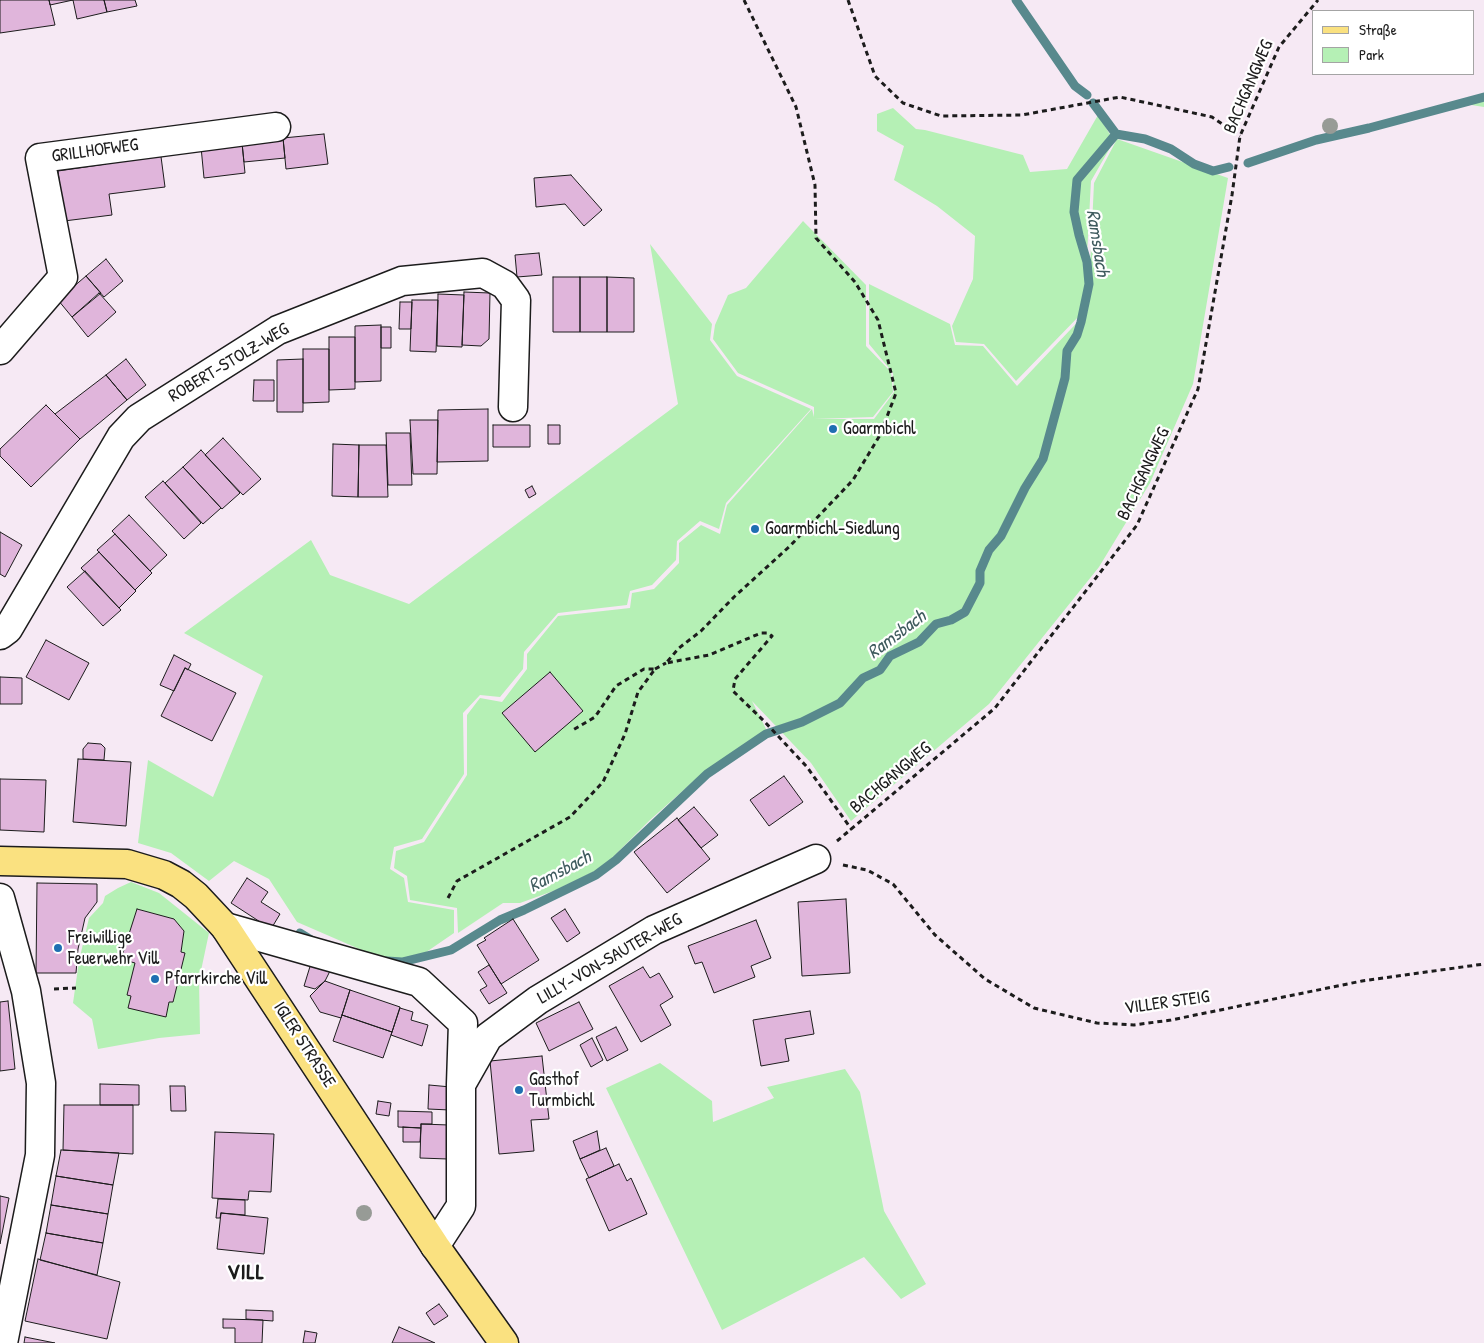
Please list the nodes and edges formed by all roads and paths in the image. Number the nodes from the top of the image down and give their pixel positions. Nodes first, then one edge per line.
1 (744, 0) edge
2 (848, 0) edge
3 (1318, 0) edge
4 (276, 127) dead end
5 (1240, 136) junction
6 (0, 350) edge
7 (513, 407) dead end
8 (0, 635) edge
9 (666, 663) junction
10 (655, 669) junction
11 (573, 730) dead end
12 (852, 830) junction
13 (816, 859) junction
14 (0, 861) edge
15 (0, 898) edge
16 (448, 898) dead end
17 (225, 927) junction
18 (1484, 964) edge
19 (10, 972) edge
20 (461, 1084) junction
21 (435, 1246) junction
22 (494, 1338) edge
23 (3, 1343) edge

1 - 9 path
2 - 5 path
3 - 5 path, BACHGANGWEG
4 - 6 street, GRILLHOFWEG
5 - 12 path, BACHGANGWEG
7 - 8 street, ROBERT-STOLZ-WEG
9 - 10 path
9 - 12 path
10 - 11 path
10 - 16 path
12 - 13 path, BACHGANGWEG
13 - 18 path, VILLER STEIG
13 - 20 street, LILLY-VON-SAUTER-WEG
14 - 17 main road, IGLER STRASSE
15 - 19 street
17 - 20 street, LILLY-VON-SAUTER-WEG
17 - 21 main road, IGLER STRASSE
19 - 23 street
20 - 21 street, LILLY-VON-SAUTER-WEG
21 - 22 main road, IGLER STRASSE

